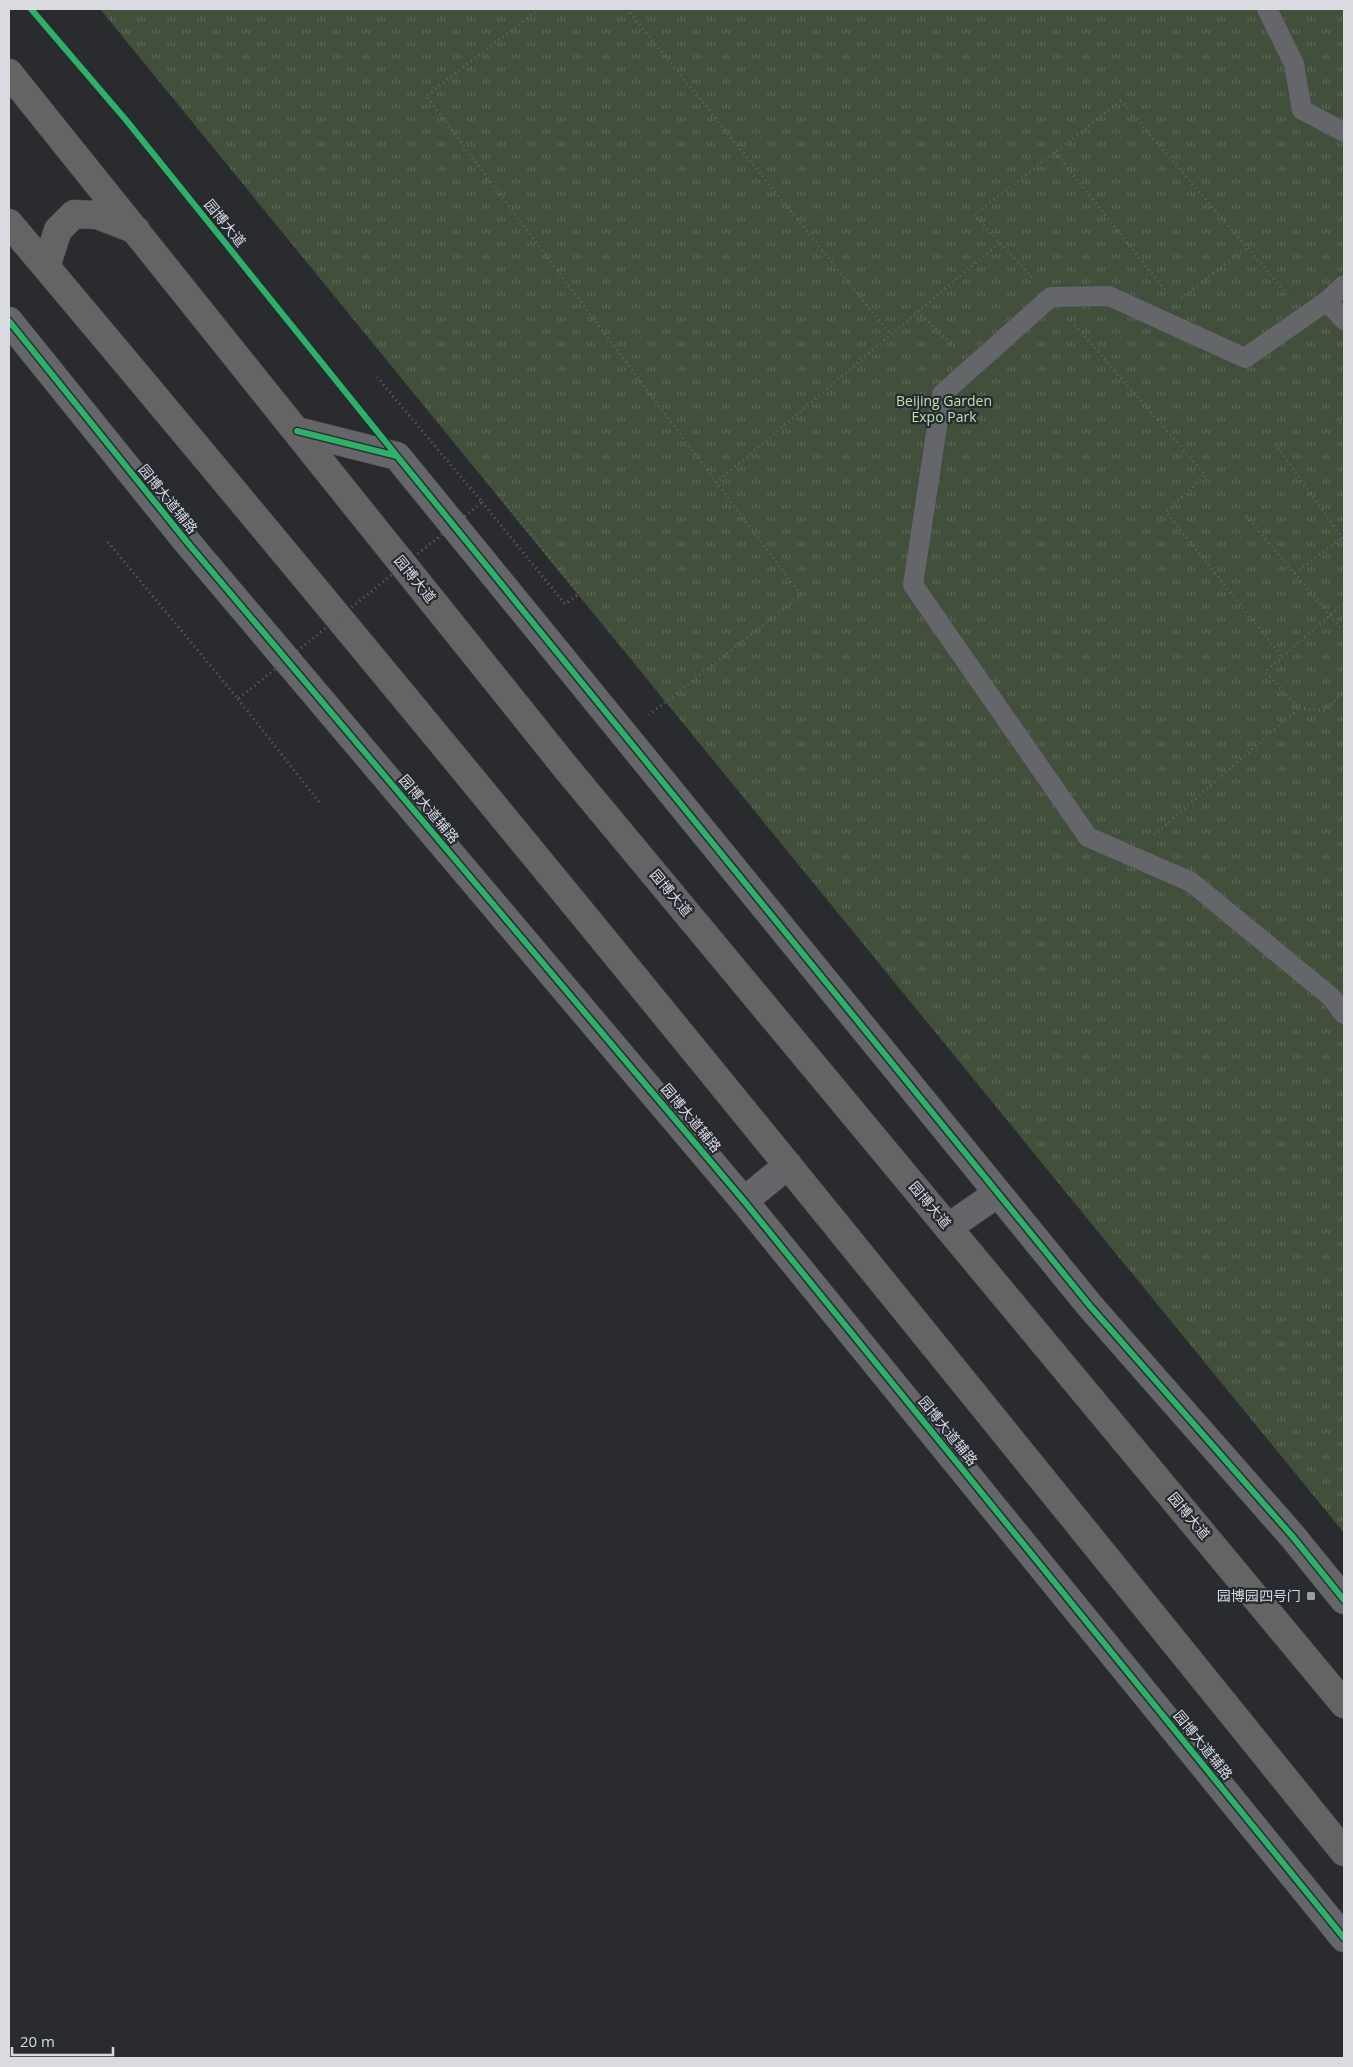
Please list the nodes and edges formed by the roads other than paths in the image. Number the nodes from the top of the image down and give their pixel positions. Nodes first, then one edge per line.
1 (1267, 9) edge
2 (9, 73) edge
3 (1344, 132) edge
4 (9, 223) edge
5 (137, 230) junction
6 (46, 267) junction
7 (1344, 285) edge
8 (1327, 300) junction
9 (1344, 320) edge
10 (9, 321) edge
11 (297, 431) junction
12 (1344, 1014) edge
13 (788, 1165) junction
14 (998, 1193) junction
15 (744, 1200) junction
16 (949, 1227) junction
17 (1344, 1600) edge
18 (1344, 1704) edge
19 (1344, 1852) edge
20 (1344, 1938) edge

1 - 3 lane
2 - 5 main road, 园博大道
4 - 6 main road
5 - 6 main road
5 - 11 main road, 园博大道
6 - 13 main road
7 - 8 lane
8 - 9 lane
8 - 12 lane
10 - 15 street, 园博大道辅路
11 - 14 street
11 - 16 main road, 园博大道
13 - 15 street
13 - 19 main road
14 - 16 street
14 - 17 street
15 - 20 street, 园博大道辅路
16 - 18 main road, 园博大道

